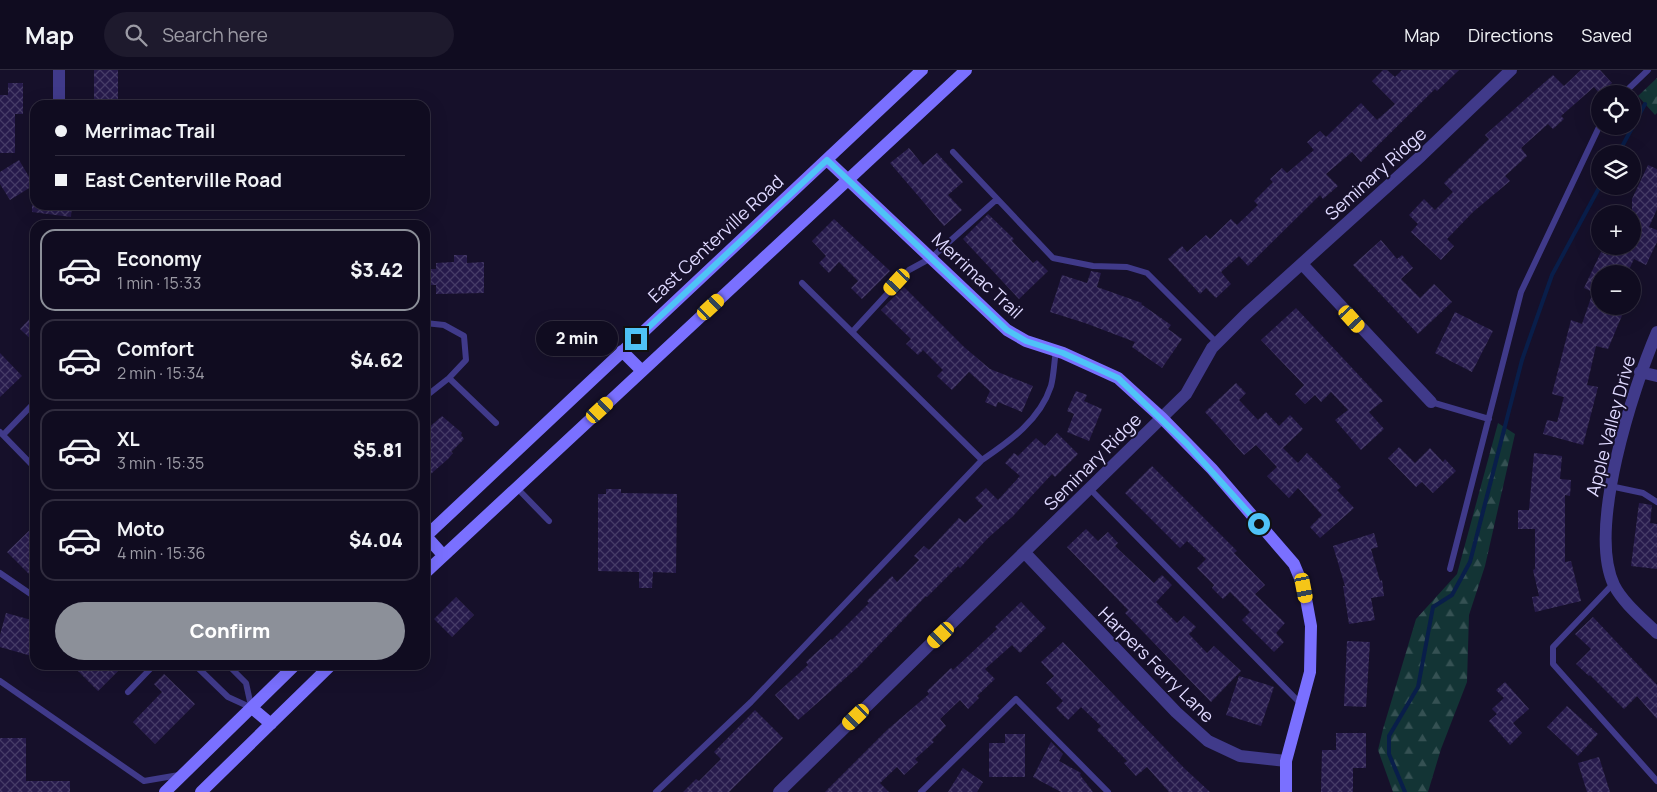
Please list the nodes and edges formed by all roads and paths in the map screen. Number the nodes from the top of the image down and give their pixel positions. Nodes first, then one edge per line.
1 (59, 70) edge
2 (922, 70) edge
3 (966, 70) edge
4 (1511, 70) edge
5 (1648, 70) edge
6 (1632, 85) edge
7 (59, 100) edge
8 (1595, 135) edge
9 (953, 152) dead end
10 (827, 160) junction
11 (849, 179) junction
12 (997, 199) junction
13 (931, 258) junction
14 (1302, 264) junction
15 (802, 284) dead end
16 (430, 324) edge
17 (853, 331) junction
18 (1657, 332) edge
19 (1217, 343) junction
20 (1056, 351) junction
21 (622, 352) junction
22 (642, 371) junction
23 (1640, 372) junction
24 (1657, 376) edge
25 (449, 378) junction
26 (430, 393) edge
27 (1431, 402) joint
28 (30, 407) edge
29 (1162, 418) junction
30 (1489, 419) junction
31 (496, 423) dead end
32 (1, 433) edge
33 (982, 460) junction
34 (30, 463) edge
35 (1610, 486) junction
36 (516, 487) junction
37 (1090, 489) junction
38 (1657, 502) edge
39 (549, 521) dead end
40 (430, 531) edge
41 (430, 541) edge
42 (1025, 553) junction
43 (443, 555) junction
44 (430, 568) edge
45 (1450, 569) dead end
46 (0, 573) edge
47 (1613, 584) junction
48 (30, 594) edge
49 (1657, 633) edge
50 (149, 670) edge
51 (200, 670) edge
52 (233, 670) edge
53 (290, 670) edge
54 (326, 670) edge
55 (0, 681) edge
56 (128, 692) dead end
57 (1301, 704) junction
58 (252, 708) junction
59 (270, 724) junction
60 (1286, 762) junction
61 (183, 774) junction
62 (1657, 781) edge
63 (165, 792) edge
64 (201, 792) edge
65 (656, 792) edge
66 (779, 792) edge
67 (921, 792) edge
68 (1108, 792) edge
69 (1286, 792) edge

1 - 7 street
2 - 10 main road, East Centerville Road
3 - 11 main road
4 - 14 street, Seminary Ridge
5 - 6 lane
8 - 30 lane
9 - 12 lane
10 - 11 main road, Merrimac Trail
10 - 21 main road, East Centerville Road
11 - 13 main road, Merrimac Trail
11 - 22 main road
12 - 13 lane
12 - 19 lane
13 - 17 lane
13 - 20 main road, Merrimac Trail
14 - 19 street, Seminary Ridge
14 - 27 street
15 - 17 lane
16 - 25 lane
17 - 33 lane
18 - 23 street, Apple Valley Drive
19 - 29 street, Seminary Ridge
20 - 29 main road, Merrimac Trail
20 - 33 lane
21 - 22 main road
21 - 40 main road, East Centerville Road
22 - 36 main road
23 - 24 street
23 - 35 street, Apple Valley Drive
25 - 26 lane
25 - 31 lane
27 - 30 lane
28 - 32 lane
29 - 37 street, Seminary Ridge
29 - 57 main road, Merrimac Trail
30 - 45 lane
32 - 34 lane
33 - 65 lane
35 - 38 lane
35 - 47 street, Apple Valley Drive
36 - 39 lane
36 - 43 main road
37 - 42 street, Seminary Ridge
37 - 57 lane
41 - 43 main road
42 - 60 street, Harpers Ferry Lane
42 - 66 street, Seminary Ridge
43 - 44 main road
46 - 48 lane
47 - 49 street, Apple Valley Drive
47 - 62 lane
50 - 56 lane
51 - 58 lane
52 - 58 lane
53 - 58 main road
54 - 59 main road
55 - 61 lane
57 - 60 main road, Merrimac Trail
58 - 59 main road
58 - 61 main road
59 - 64 main road
60 - 69 main road, Merrimac Trail
61 - 63 main road
67 - 68 lane

